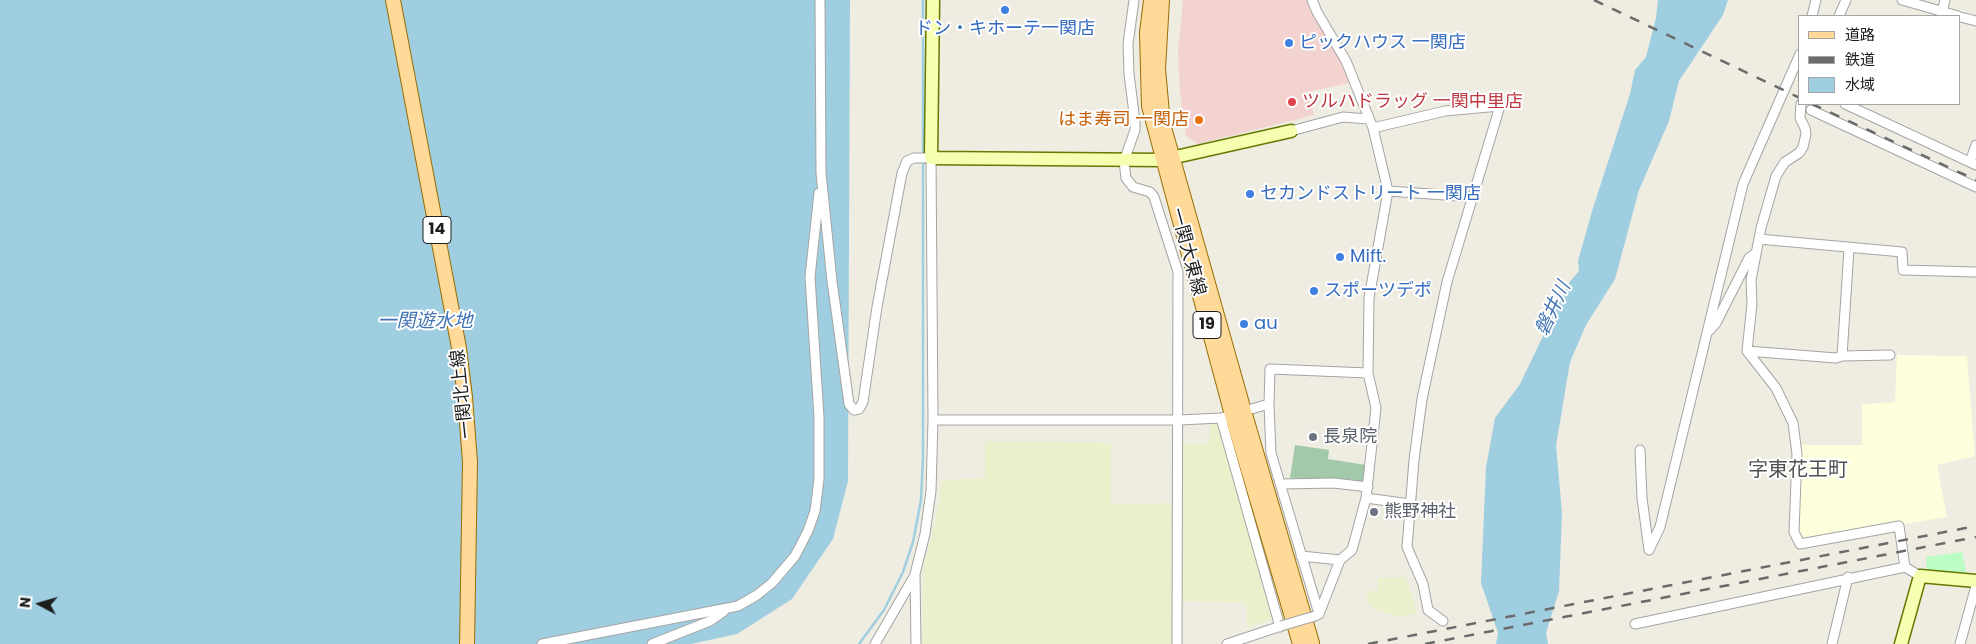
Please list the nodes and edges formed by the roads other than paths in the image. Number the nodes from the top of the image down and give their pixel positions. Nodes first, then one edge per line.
1 (393, 0) edge
2 (820, 0) edge
3 (932, 0) edge
4 (1134, 0) edge
5 (1151, 0) edge
6 (1162, 0) edge
7 (1312, 0) edge
8 (1816, 0) edge
9 (1846, 0) edge
10 (1902, 0) edge
11 (1945, 0) edge
12 (1942, 12) junction
13 (1812, 15) edge
14 (1838, 15) edge
15 (1955, 15) edge
16 (1961, 17) edge
17 (1976, 21) edge
18 (1798, 59) edge
19 (1801, 105) edge
20 (1847, 105) edge
21 (1811, 110) dead end
22 (1368, 119) junction
23 (1373, 128) junction
24 (1291, 132) joint
25 (1975, 150) edge
26 (929, 158) junction
27 (1167, 160) junction
28 (1124, 162) junction
29 (1973, 164) edge
30 (821, 173) junction
31 (1976, 187) edge
32 (1388, 192) junction
33 (1473, 197) junction
34 (1759, 239) junction
35 (1849, 249) junction
36 (1756, 252) junction
37 (1976, 272) edge
38 (1707, 333) junction
39 (1747, 351) junction
40 (1890, 355) dead end
41 (1842, 356) junction
42 (1368, 373) junction
43 (1269, 404) junction
44 (1232, 414) junction
45 (933, 420) junction
46 (1179, 420) junction
47 (1640, 450) dead end
48 (1281, 484) junction
49 (1368, 487) junction
50 (1366, 498) junction
51 (1410, 504) junction
52 (1301, 556) junction
53 (1340, 560) junction
54 (1905, 567) junction
55 (915, 574) junction
56 (1920, 576) junction
57 (1848, 577) junction
58 (1976, 582) edge
59 (1976, 586) edge
60 (729, 608) junction
61 (1317, 615) junction
62 (1443, 621) dead end
63 (1635, 624) dead end
64 (1281, 627) junction
65 (467, 644) edge
66 (542, 644) edge
67 (652, 644) edge
68 (875, 644) edge
69 (916, 644) edge
70 (1177, 644) edge
71 (1226, 644) edge
72 (1306, 644) edge
73 (1832, 644) edge
74 (1901, 644) edge
75 (1960, 644) edge

1 - 65 main road, 一関北上線 / 14
2 - 30 street
3 - 26 street
4 - 28 street
5 - 27 main road, 一関大東線 / 19
6 - 27 main road, 一関大東線 / 19
7 - 22 street
8 - 13 street
9 - 14 street
10 - 12 street
11 - 12 street
12 - 15 street
16 - 17 street
18 - 38 street
19 - 34 street
20 - 29 street
21 - 31 street
22 - 23 street
22 - 24 street
23 - 32 street
23 - 33 street
24 - 27 street
25 - 29 street
26 - 28 street
26 - 30 street
26 - 45 street
27 - 28 street
27 - 44 main road, 一関大東線 / 19
28 - 46 street
30 - 60 street
32 - 33 street
32 - 42 street
33 - 51 street
34 - 35 street
34 - 36 street
35 - 37 street
35 - 41 street
36 - 38 street
36 - 39 street
38 - 47 street
39 - 41 street
39 - 54 street
40 - 41 street
42 - 43 street
42 - 49 street
43 - 44 street
43 - 48 street
44 - 46 street
44 - 64 street
44 - 72 main road, 一関大東線 / 19
45 - 46 street
45 - 55 street
46 - 70 street
48 - 49 street
48 - 52 street
49 - 50 street
50 - 51 street
50 - 53 street
51 - 62 street
52 - 53 street
52 - 61 street
53 - 61 street
54 - 56 street
54 - 57 street
55 - 68 street
55 - 69 street
56 - 58 street
56 - 74 street
57 - 63 street
57 - 73 street
59 - 75 street
60 - 66 street
60 - 67 street
61 - 64 street, bridge
64 - 71 street

